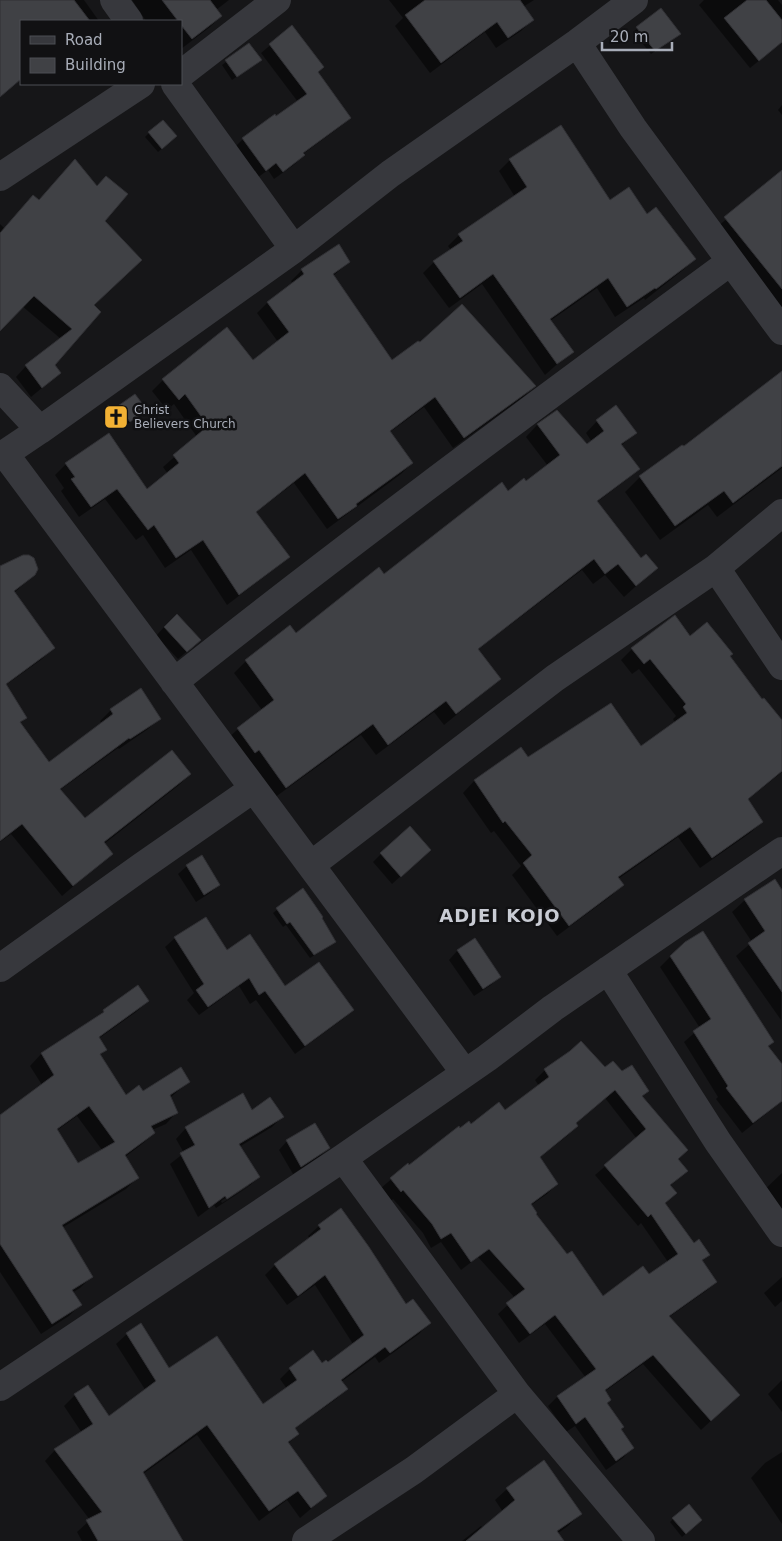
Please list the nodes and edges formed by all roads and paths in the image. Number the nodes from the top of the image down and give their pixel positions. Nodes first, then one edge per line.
1 (114, 0) edge
2 (277, 0) edge
3 (634, 0) edge
4 (128, 20) edge
5 (577, 43) junction
6 (182, 73) edge
7 (139, 85) edge
8 (176, 85) edge
9 (0, 177) edge
10 (294, 250) junction
11 (730, 262) junction
12 (782, 331) edge
13 (0, 386) edge
14 (40, 430) junction
15 (2, 455) edge
16 (782, 513) edge
17 (716, 568) junction
18 (782, 666) edge
19 (174, 682) junction
20 (254, 789) junction
21 (782, 851) edge
22 (311, 865) junction
23 (0, 968) edge
24 (608, 970) junction
25 (465, 1073) junction
26 (343, 1158) junction
27 (782, 1233) edge
28 (0, 1387) edge
29 (517, 1394) junction
30 (306, 1541) edge
31 (641, 1541) edge

1 - 4 street
2 - 6 street
3 - 5 street
5 - 10 street
5 - 11 street
7 - 9 street
8 - 10 street
10 - 14 street
11 - 12 street
11 - 19 street
13 - 14 street
14 - 15 street
15 - 19 street
16 - 17 street
17 - 18 street
17 - 22 street
19 - 20 street
20 - 22 street
20 - 23 street
21 - 24 street
22 - 25 street
24 - 25 street
24 - 27 street
25 - 26 street
26 - 28 street
26 - 29 street
29 - 30 street
29 - 31 street

